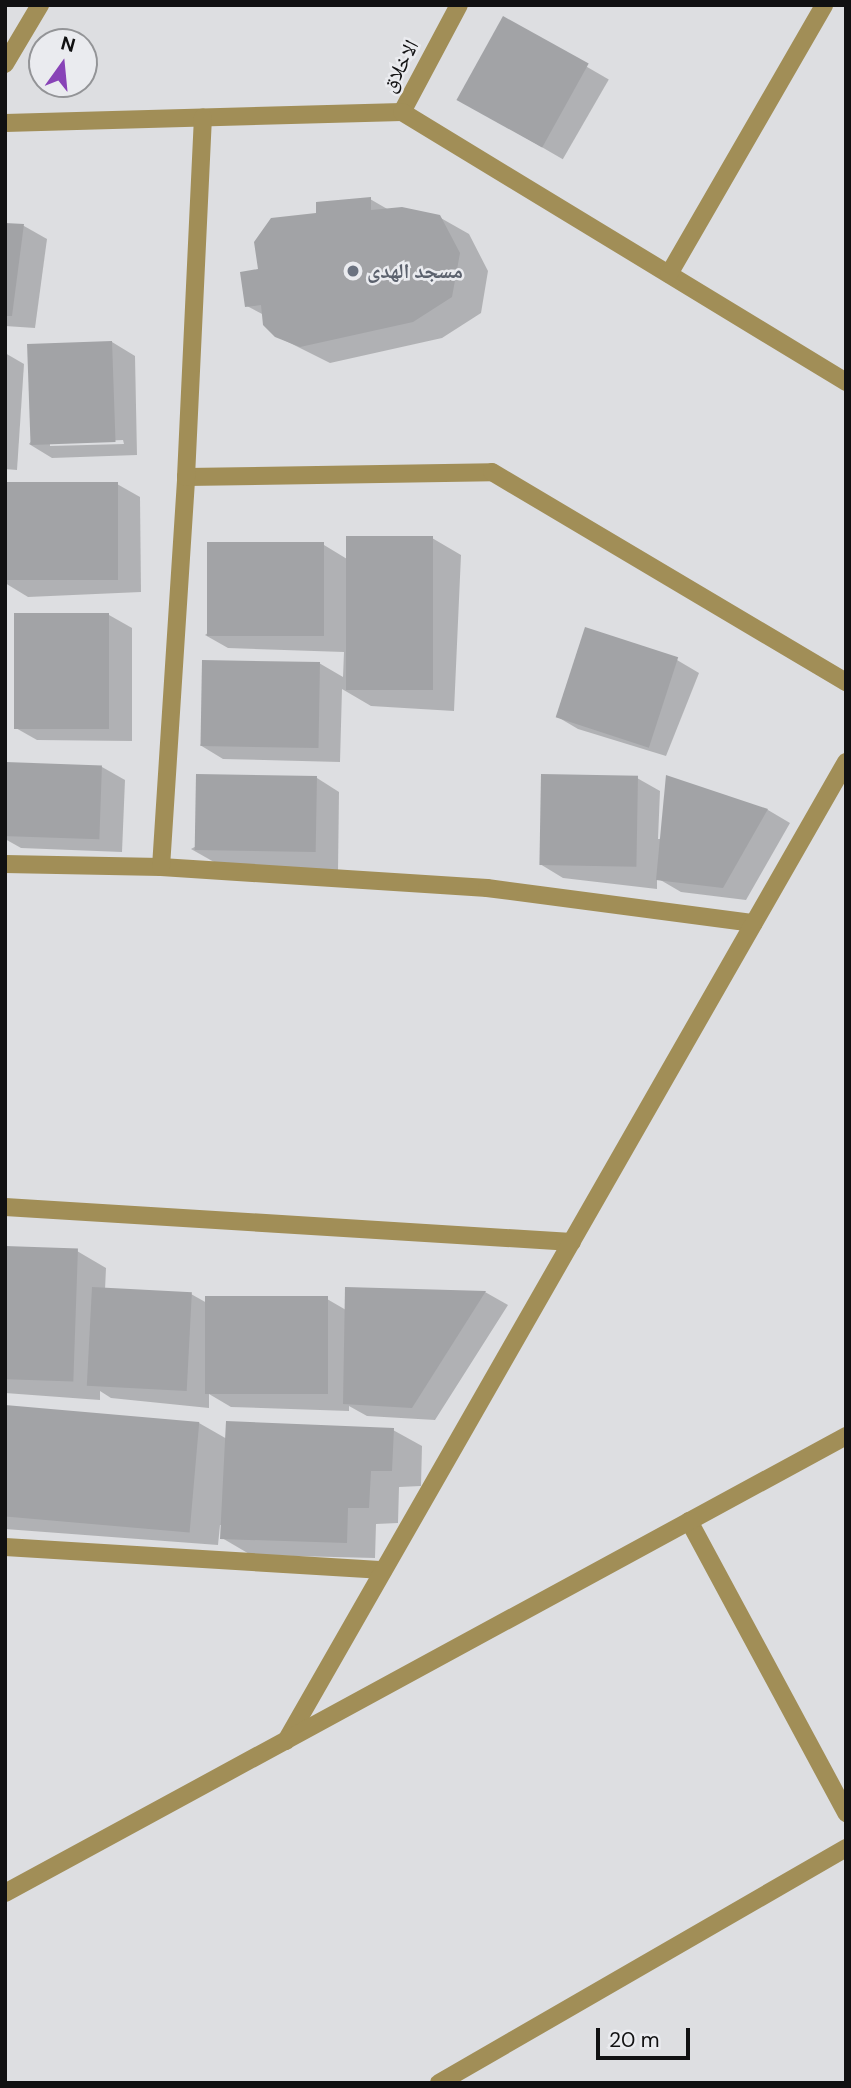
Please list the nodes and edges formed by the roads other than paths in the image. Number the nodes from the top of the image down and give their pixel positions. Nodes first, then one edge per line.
1 (40, 5) edge
2 (459, 5) edge
3 (824, 5) edge
4 (5, 64) edge
5 (401, 112) junction
6 (203, 117) junction
7 (5, 122) edge
8 (668, 274) junction
9 (846, 383) edge
10 (186, 477) junction
11 (846, 682) edge
12 (846, 762) edge
13 (5, 864) edge
14 (161, 867) junction
15 (754, 923) junction
16 (5, 1207) edge
17 (572, 1242) junction
18 (846, 1436) edge
19 (689, 1521) junction
20 (5, 1547) edge
21 (383, 1570) junction
22 (286, 1741) junction
23 (846, 1813) edge
24 (846, 1848) edge
25 (5, 1893) edge
26 (439, 2083) edge

1 - 4 street
2 - 5 street, الاخلاق
3 - 8 street
5 - 6 street
5 - 8 street
6 - 7 street
6 - 10 street
8 - 9 street
10 - 11 street
10 - 14 street
12 - 15 street
13 - 14 street
14 - 15 street
15 - 17 street
16 - 17 street
17 - 21 street
18 - 19 street
19 - 22 street
19 - 23 street
20 - 21 street
21 - 22 street
22 - 25 street
24 - 26 street

